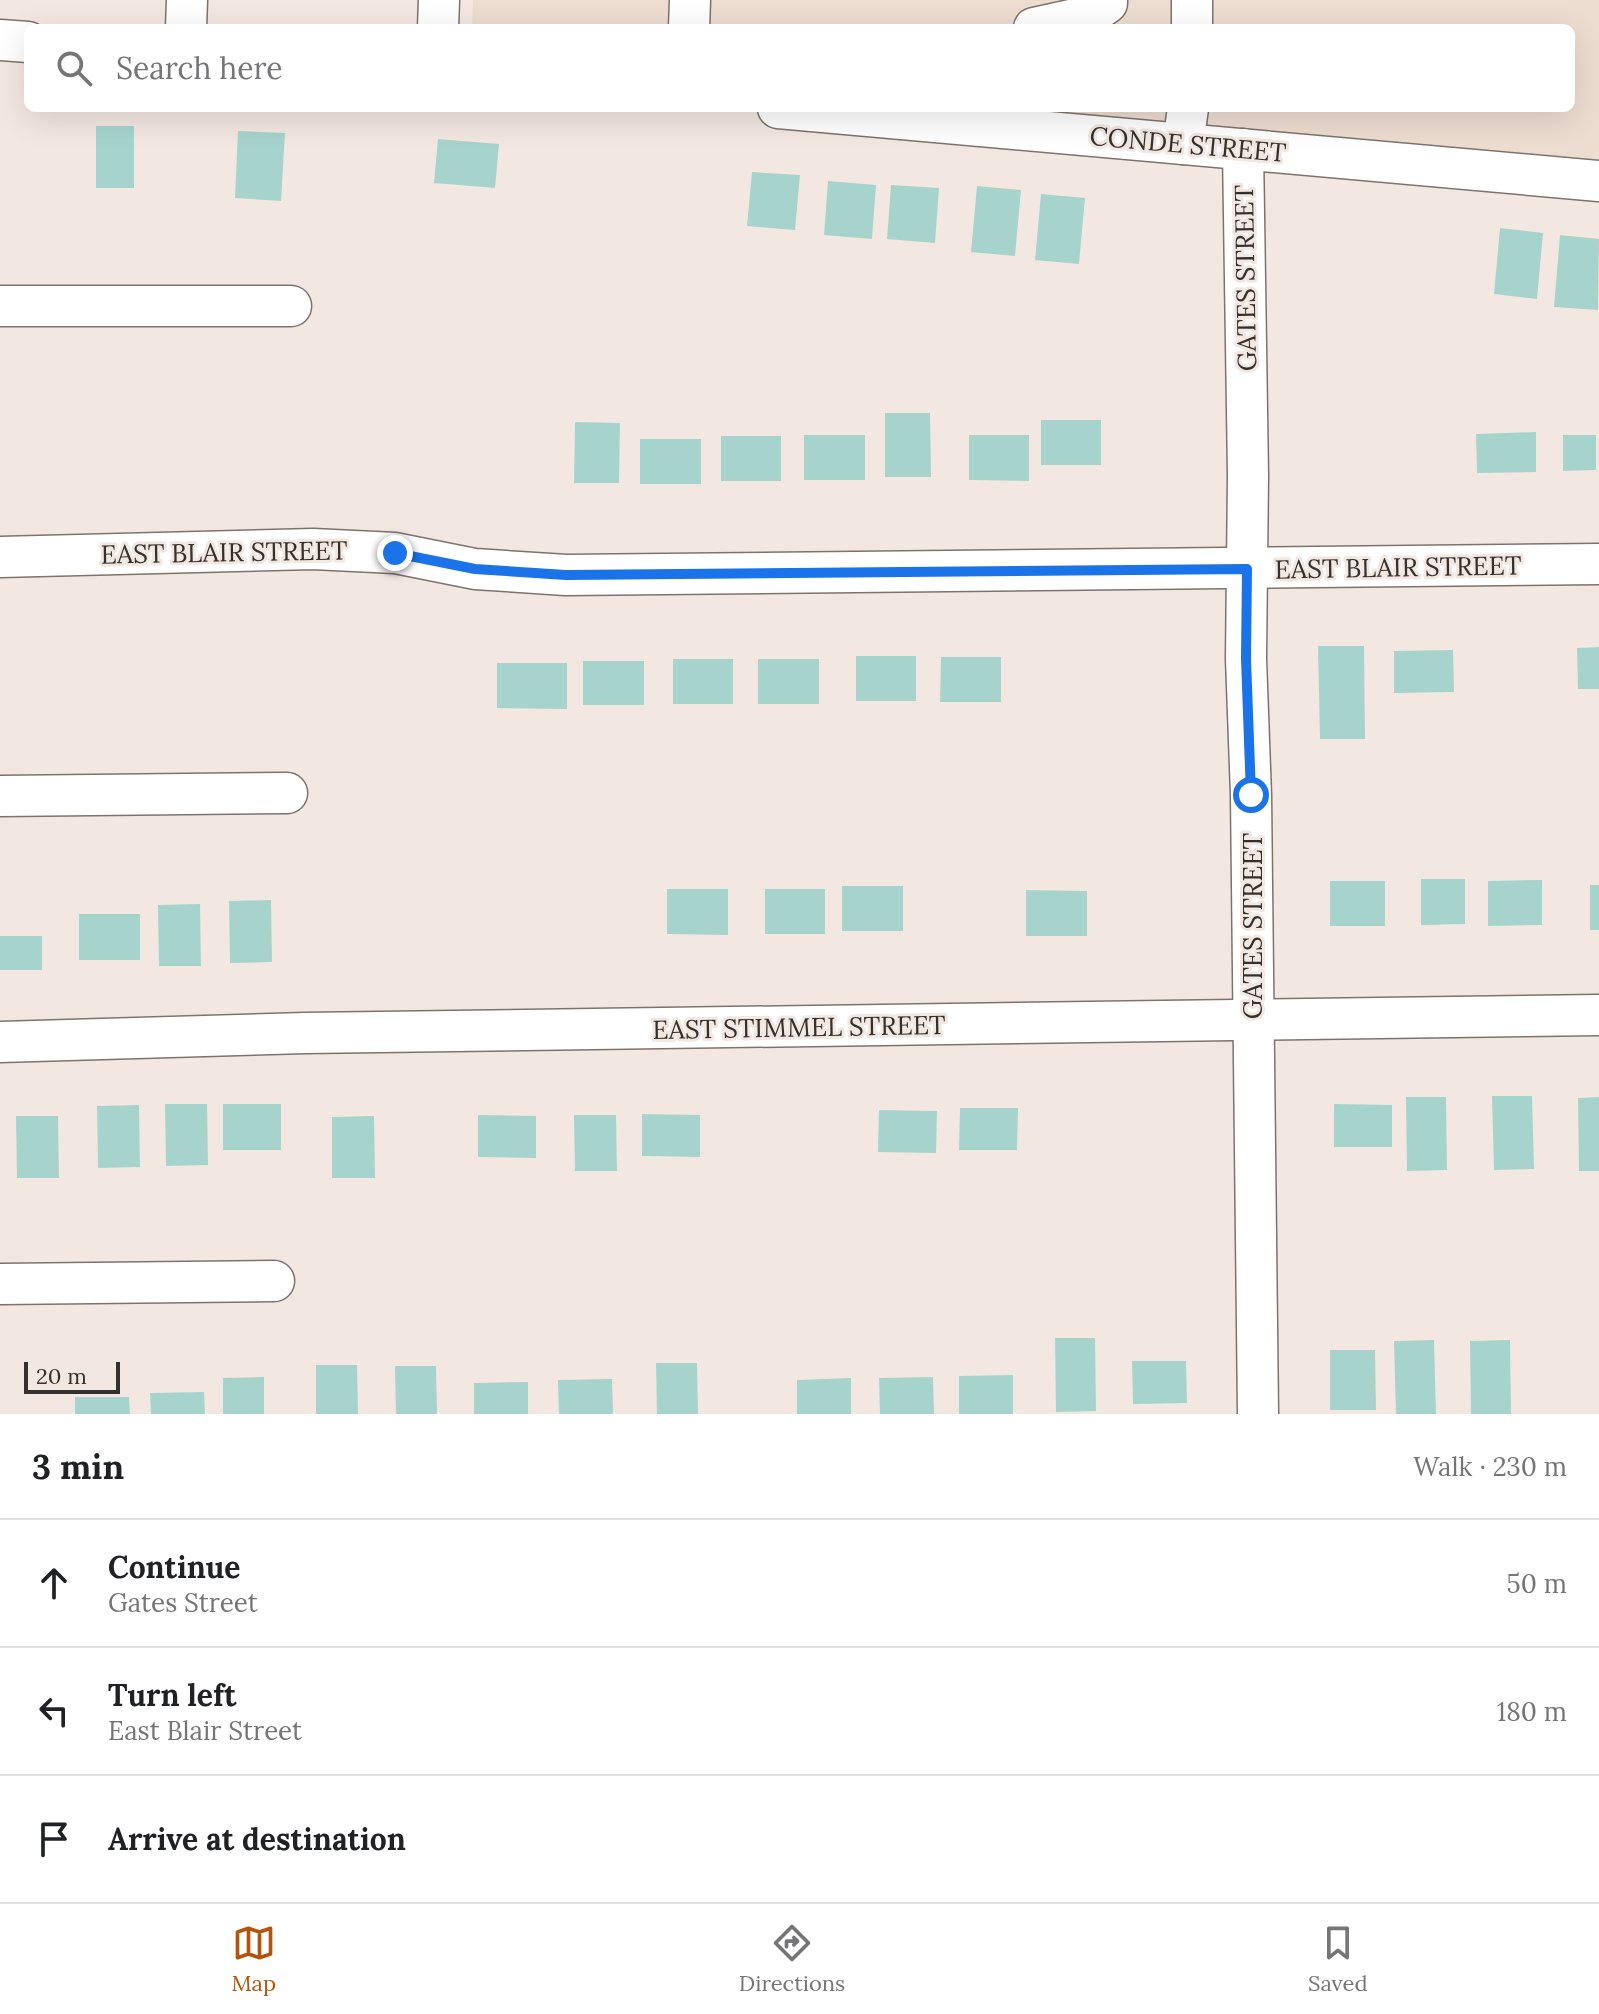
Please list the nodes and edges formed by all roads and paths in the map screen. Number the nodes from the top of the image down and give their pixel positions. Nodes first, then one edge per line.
1 (187, 0) edge
2 (439, 0) edge
3 (690, 0) edge
4 (1107, 0) edge
5 (1192, 0) edge
6 (186, 24) edge
7 (438, 24) edge
8 (689, 24) edge
9 (1052, 24) edge
10 (1192, 24) edge
11 (0, 40) edge
12 (24, 42) edge
13 (865, 112) edge
14 (952, 116) edge
15 (1186, 126) edge
16 (1243, 149) junction
17 (1599, 181) edge
18 (0, 306) edge
19 (291, 306) dead end
20 (0, 557) edge
21 (1599, 564) edge
22 (1247, 569) junction
23 (287, 793) dead end
24 (0, 796) edge
25 (1599, 1015) edge
26 (1252, 1021) junction
27 (0, 1042) edge
28 (274, 1281) dead end
29 (0, 1284) edge
30 (1258, 1414) edge

1 - 6 street
2 - 7 street
3 - 8 street
4 - 9 street
5 - 10 street
11 - 12 street
13 - 14 street, CONDE STREET
14 - 15 street, CONDE STREET
15 - 16 street, CONDE STREET
16 - 17 street, CONDE STREET
16 - 22 street, GATES STREET
18 - 19 street
20 - 22 street, EAST BLAIR STREET
21 - 22 street, EAST BLAIR STREET
22 - 26 street, GATES STREET
23 - 24 street
25 - 26 street, EAST STIMMEL STREET
26 - 27 street, EAST STIMMEL STREET
26 - 30 street, GATES STREET
28 - 29 street

